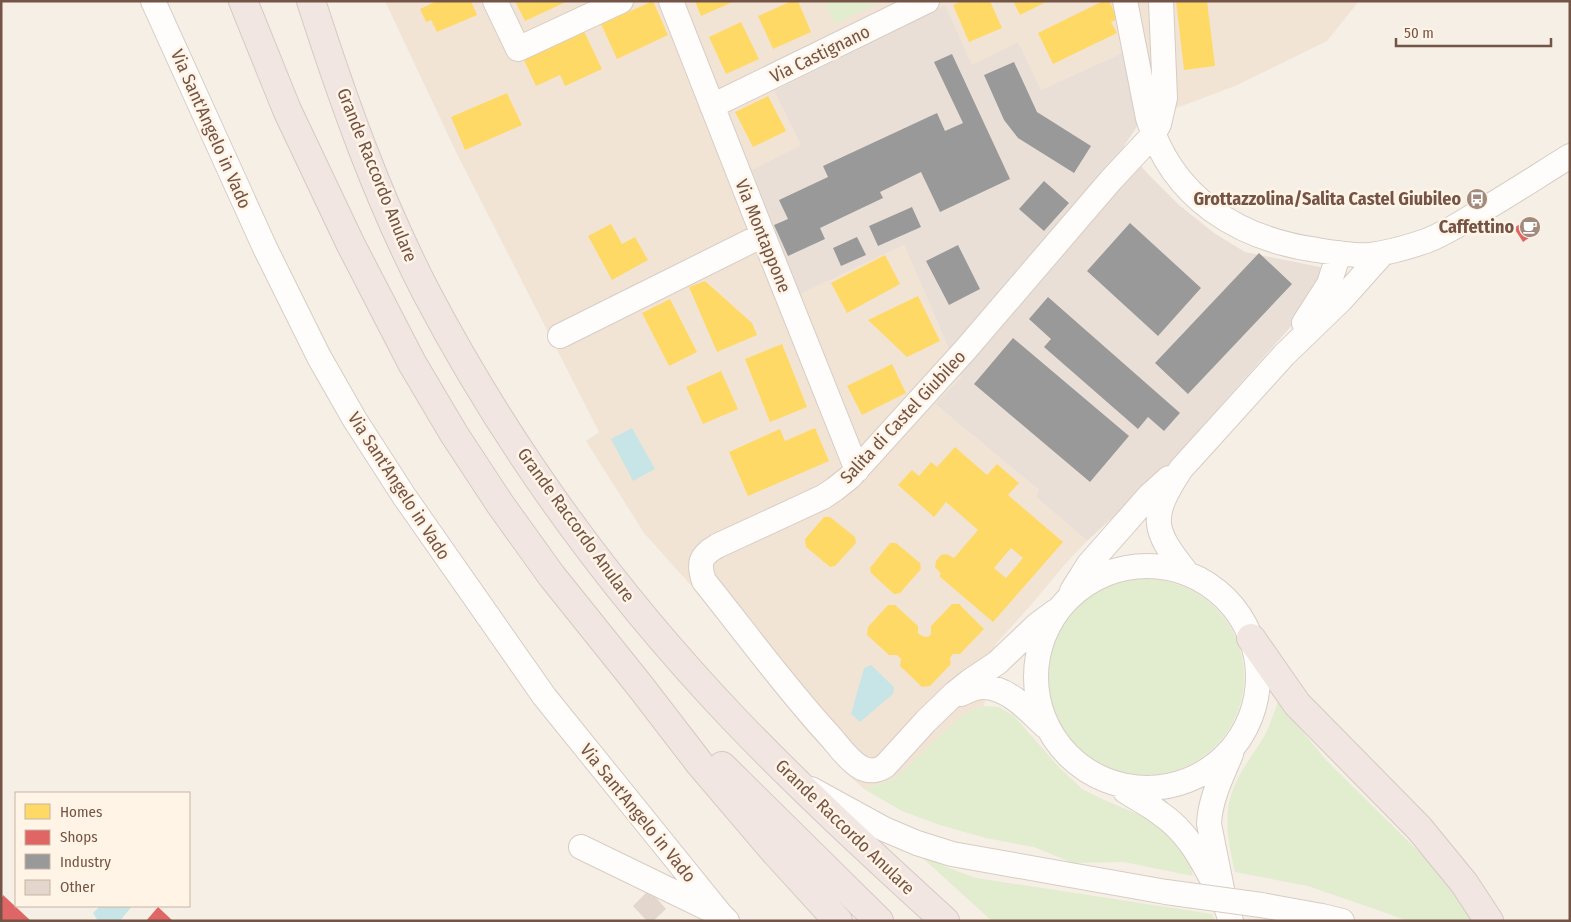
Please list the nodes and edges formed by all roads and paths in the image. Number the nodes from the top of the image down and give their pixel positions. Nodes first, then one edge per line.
1 (153, 1) edge
2 (243, 1) edge
3 (257, 1) edge
4 (311, 1) edge
5 (317, 1) edge
6 (495, 1) edge
7 (620, 1) edge
8 (671, 1) edge
9 (928, 1) edge
10 (1124, 1) edge
11 (1160, 1) edge
12 (326, 48) junction
13 (712, 106) junction
14 (287, 110) junction
15 (1153, 135) junction
16 (1570, 156) edge
17 (762, 234) junction
18 (1339, 253) junction
19 (1383, 253) junction
20 (560, 336) dead end
21 (1284, 355) junction
22 (1181, 469) junction
23 (857, 470) junction
24 (1187, 573) junction
25 (1062, 605) junction
26 (1251, 638) junction
27 (640, 686) junction
28 (948, 701) junction
29 (1058, 739) junction
30 (1234, 744) junction
31 (794, 780) junction
32 (1120, 787) junction
33 (581, 847) dead end
34 (1228, 912) edge
35 (724, 918) edge
36 (838, 921) edge
37 (879, 921) edge
38 (945, 921) edge
39 (1342, 921) edge
40 (1489, 921) edge

1 - 35 street, Via Sant'Angelo in Vado
2 - 14 highway
3 - 14 highway
4 - 12 highway, Grande Raccordo Anulare
5 - 12 highway, Grande Raccordo Anulare
6 - 7 street
8 - 13 street, Via Montappone
9 - 13 street, Via Castignano
10 - 15 street
11 - 15 street, Salita di Castel Giubileo
12 - 31 highway, Grande Raccordo Anulare
13 - 17 street, Via Montappone
14 - 27 highway
15 - 18 street
15 - 23 street, Salita di Castel Giubileo
16 - 19 street
17 - 20 street
17 - 23 street, Via Montappone
18 - 19 street
18 - 21 street, Salita di Castel Giubileo
19 - 21 street, Salita di Castel Giubileo
21 - 22 street, Salita di Castel Giubileo
22 - 24 street, Salita di Castel Giubileo
22 - 25 street, Salita di Castel Giubileo
23 - 28 street, Salita di Castel Giubileo
24 - 25 street
24 - 26 street
25 - 28 street, Salita di Castel Giubileo
25 - 29 street
26 - 30 street
26 - 40 highway
27 - 36 highway
27 - 37 highway
28 - 29 street, Salita di Castel Giubileo
29 - 32 street
30 - 32 street
30 - 34 street
31 - 38 highway, Grande Raccordo Anulare
31 - 39 street, bridge
32 - 34 street
33 - 35 street

